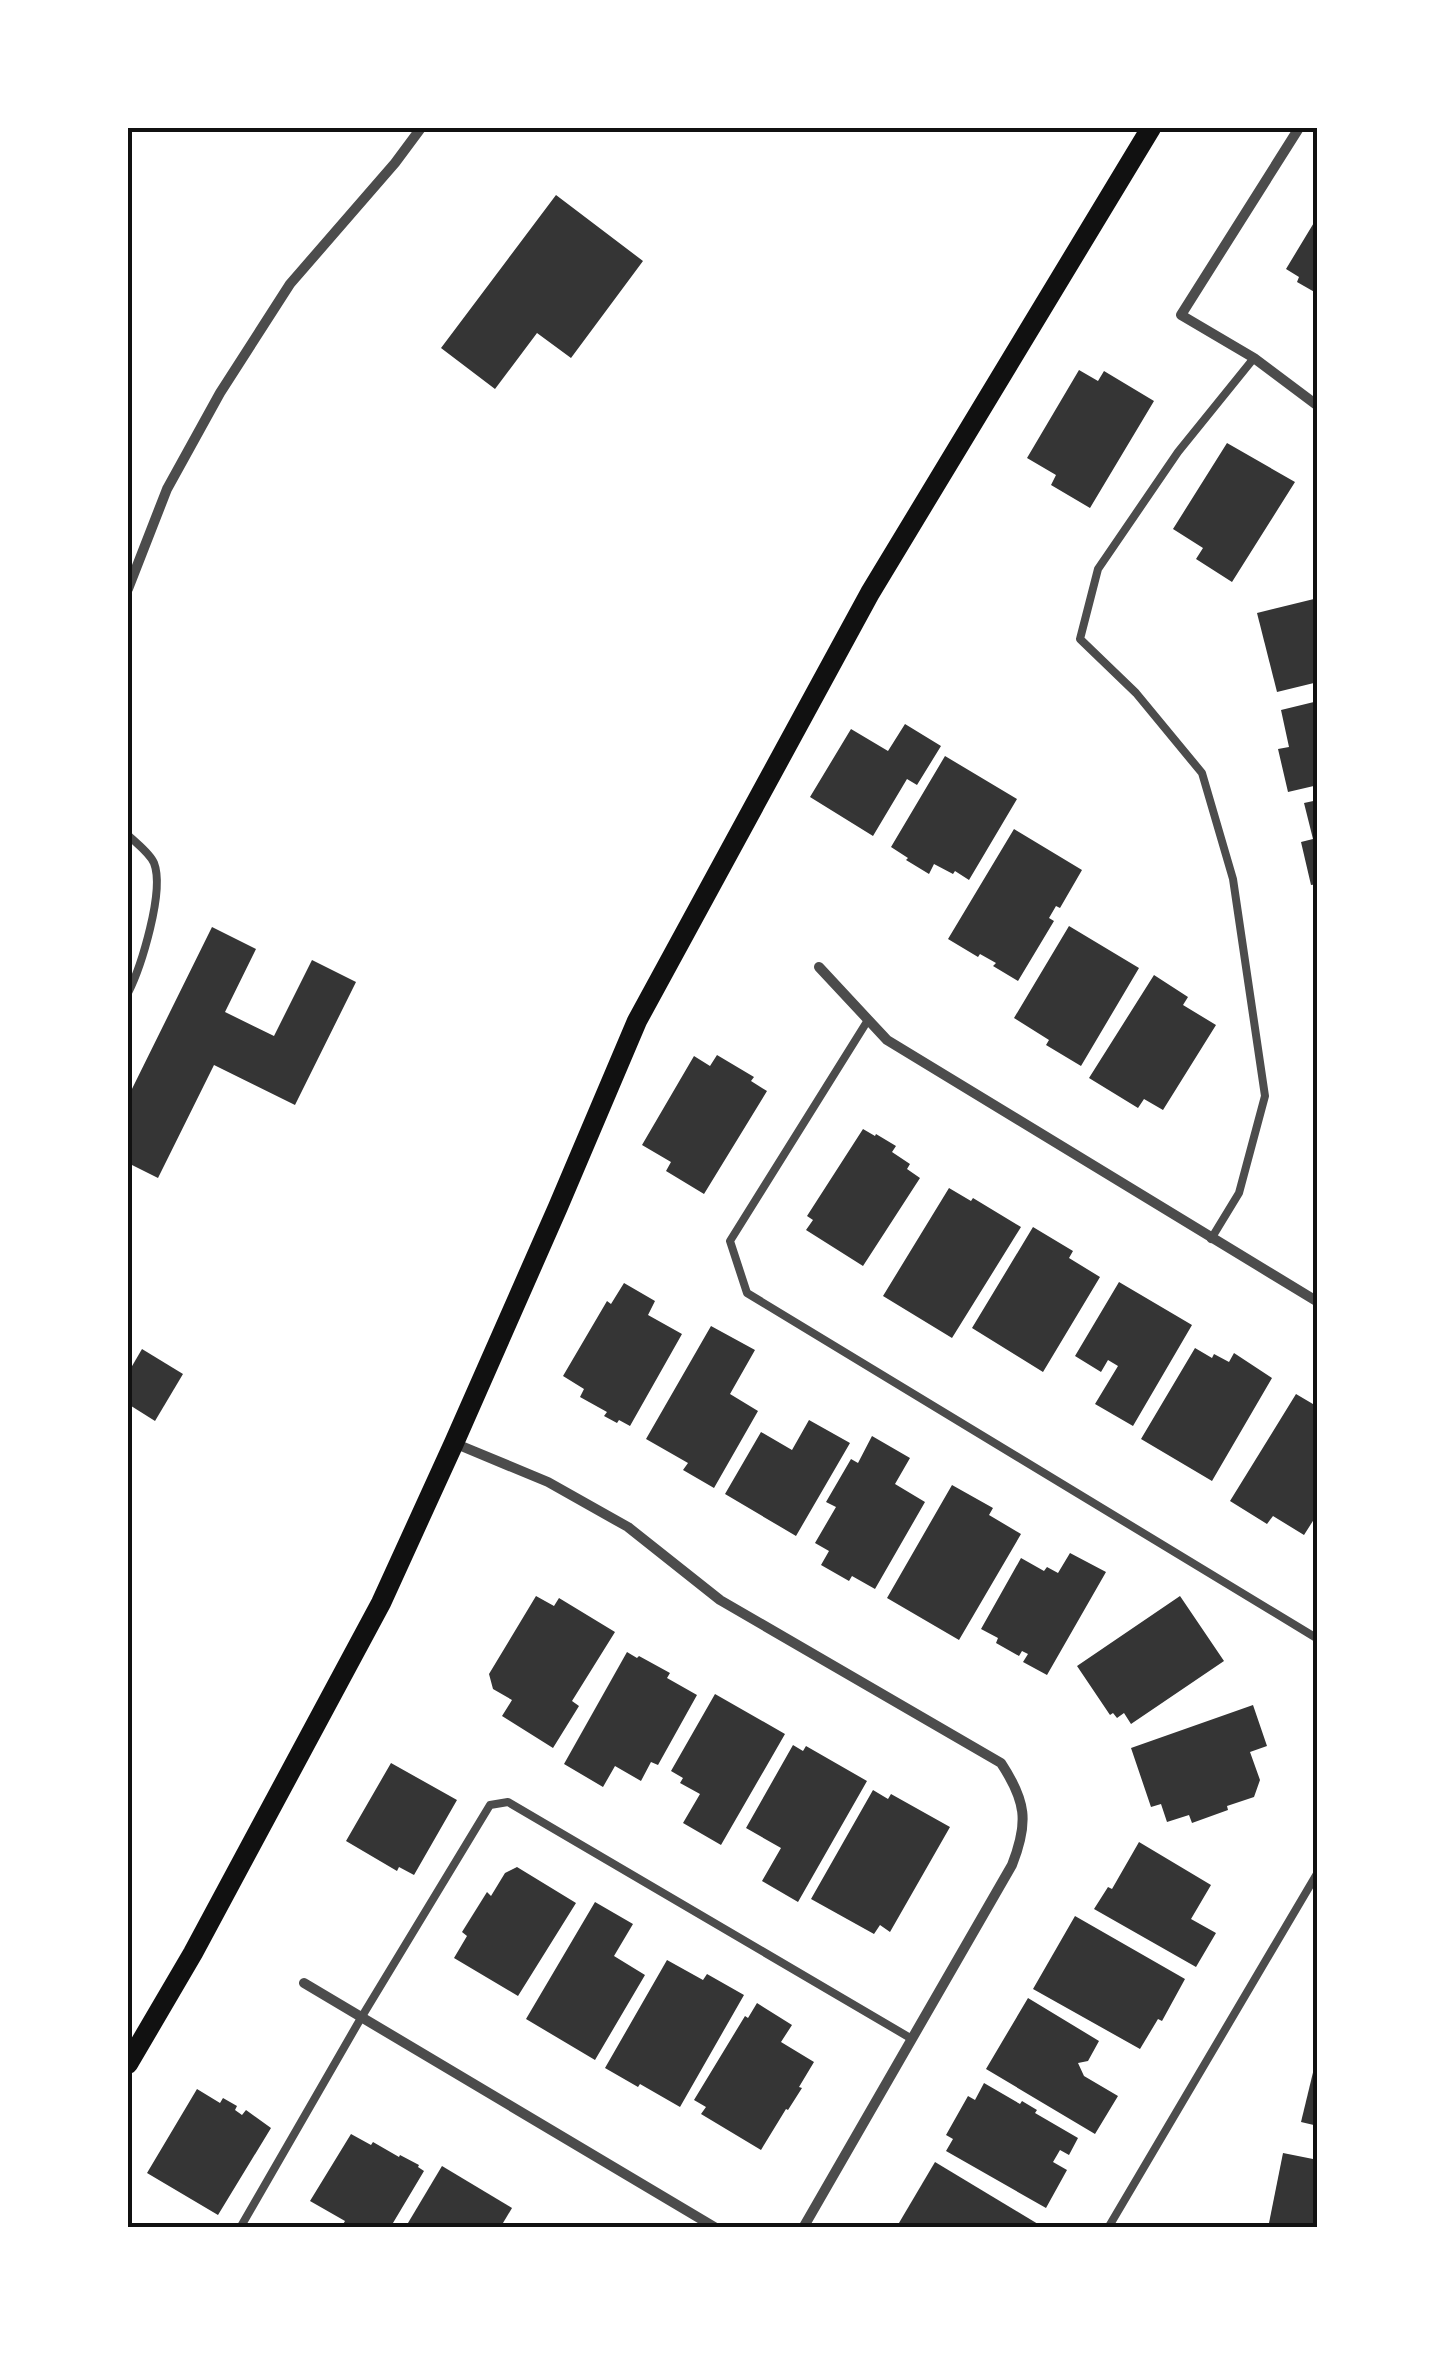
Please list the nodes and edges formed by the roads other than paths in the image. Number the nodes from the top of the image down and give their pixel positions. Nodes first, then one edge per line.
1 (421, 128) edge
2 (1151, 128) edge
3 (1299, 128) edge
4 (1254, 358) junction
5 (1318, 406) edge
6 (128, 589) edge
7 (128, 835) edge
8 (819, 968) dead end
9 (128, 993) edge
10 (868, 1020) junction
11 (1211, 1239) junction
12 (1318, 1302) edge
13 (454, 1443) junction
14 (1318, 1638) edge
15 (1318, 1872) edge
16 (304, 1982) dead end
17 (360, 2018) junction
18 (912, 2039) junction
19 (128, 2064) edge
20 (240, 2228) edge
21 (716, 2228) edge
22 (803, 2228) edge
23 (1108, 2228) edge

1 - 6 street
2 - 13 main road
3 - 4 street
4 - 5 street
4 - 11 lane
7 - 9 lane
8 - 10 street
10 - 11 street
10 - 14 lane
11 - 12 street
13 - 18 street
13 - 19 main road
15 - 23 lane
16 - 17 street
17 - 18 lane
17 - 20 lane
17 - 21 street
18 - 22 street

